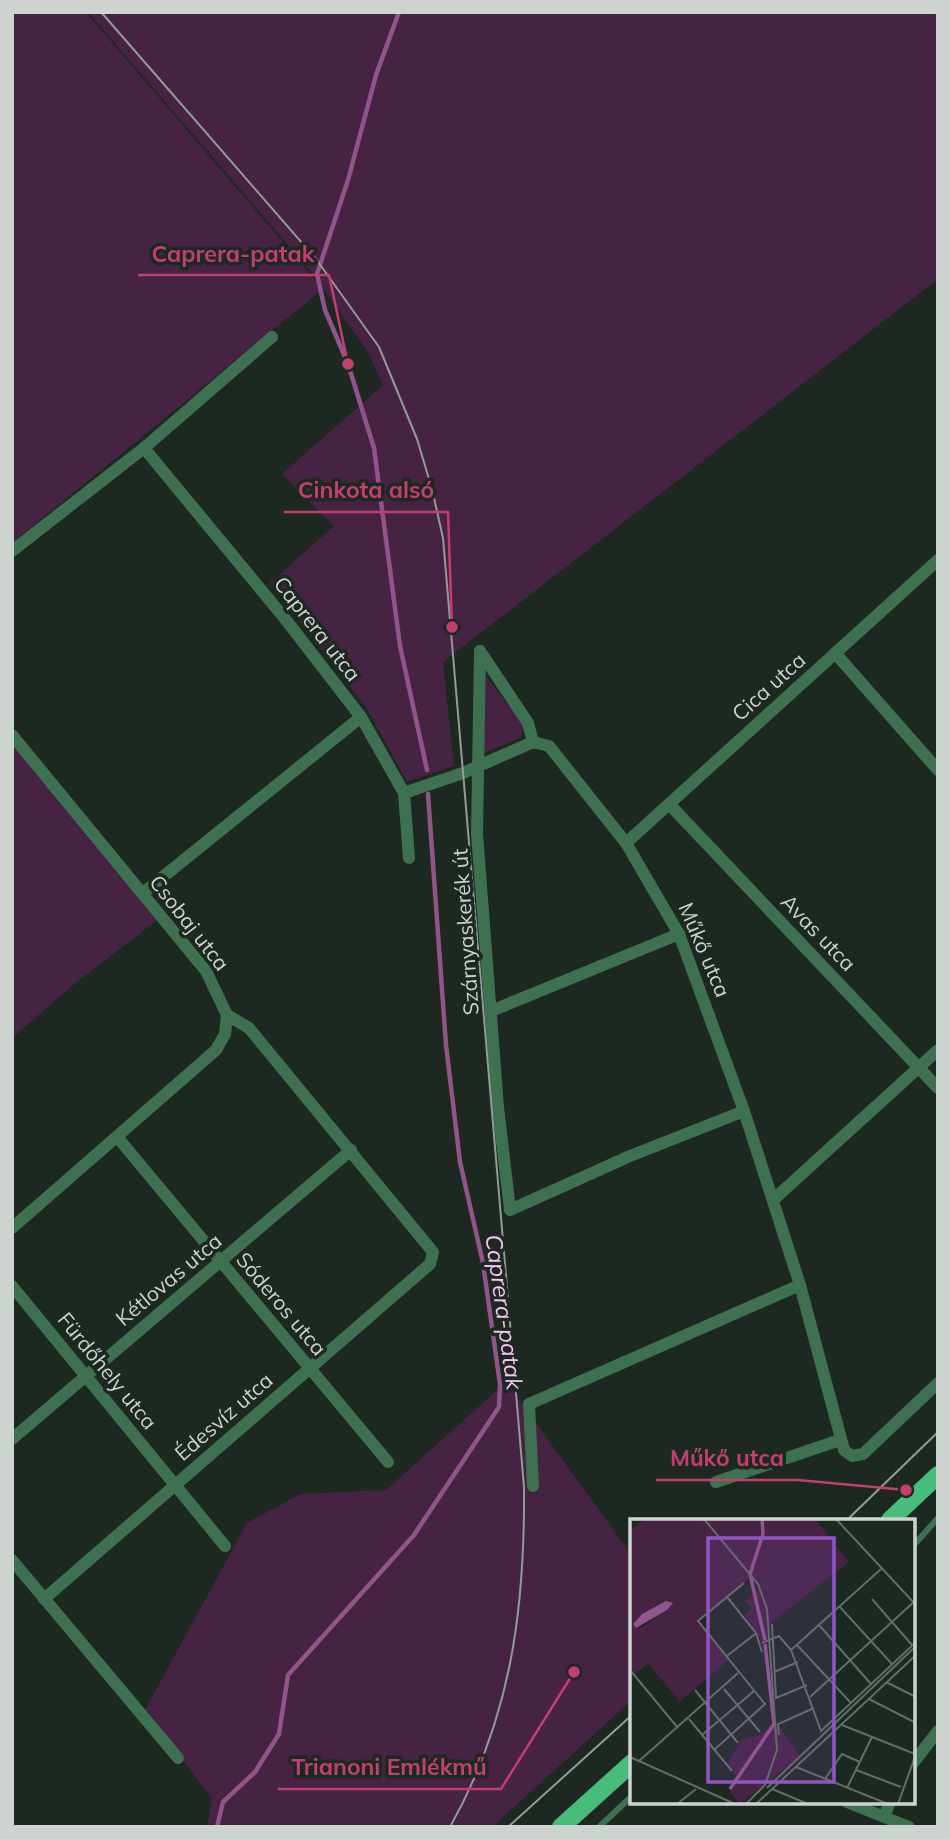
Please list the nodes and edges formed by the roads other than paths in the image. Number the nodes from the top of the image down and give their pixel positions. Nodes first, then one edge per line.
1 (272, 337) dead end
2 (144, 448) junction
3 (12, 551) edge
4 (938, 560) edge
5 (835, 653) junction
6 (361, 717) junction
7 (12, 735) edge
8 (533, 742) junction
9 (479, 766) junction
10 (938, 770) edge
11 (404, 793) junction
12 (669, 804) junction
13 (626, 843) junction
14 (409, 858) dead end
15 (142, 893) junction
16 (679, 934) junction
17 (491, 1012) junction
18 (227, 1015) junction
19 (938, 1050) edge
20 (919, 1067) junction
21 (938, 1088) edge
22 (744, 1111) junction
23 (118, 1138) junction
24 (351, 1150) junction
25 (773, 1200) junction
26 (12, 1228) edge
27 (221, 1262) junction
28 (430, 1264) joint
29 (800, 1285) junction
30 (12, 1286) edge
31 (310, 1369) junction
32 (86, 1376) junction
33 (938, 1384) edge
34 (12, 1439) edge
35 (840, 1440) junction
36 (388, 1462) dead end
37 (938, 1475) edge
38 (716, 1482) dead end
39 (175, 1485) junction
40 (533, 1486) dead end
41 (938, 1518) edge
42 (892, 1519) edge
43 (915, 1544) edge
44 (225, 1546) dead end
45 (12, 1560) edge
46 (44, 1599) junction
47 (938, 1731) edge
48 (178, 1758) dead end
49 (915, 1760) edge
50 (630, 1765) edge
51 (630, 1798) edge
52 (852, 1804) edge
53 (889, 1804) edge
54 (884, 1816) junction
55 (561, 1827) edge
56 (599, 1827) edge
57 (909, 1827) edge

1 - 2 street
2 - 3 street
2 - 6 street, Caprera utca
4 - 5 street, Cica utca
5 - 10 street
5 - 12 street, Cica utca
6 - 11 street, Caprera utca
6 - 15 street
7 - 15 street, Csobaj utca
8 - 9 street
8 - 9 street, Szárnyaskerék út
8 - 13 street, Műkő utca
9 - 11 street
9 - 17 street, Szárnyaskerék út
11 - 14 street, Caprera utca
12 - 13 street, Cica utca
12 - 20 street, Avas utca
13 - 16 street, Műkő utca
15 - 18 street, Csobaj utca
16 - 17 street
16 - 22 street, Műkő utca
17 - 22 street, Szárnyaskerék út
18 - 23 street
18 - 24 street, Csobaj utca
19 - 20 street
20 - 21 street, Avas utca
20 - 25 street
22 - 25 street, Műkő utca
23 - 26 street
23 - 27 street, Sóderos utca
24 - 27 street, Kétlovas utca
24 - 28 street, Csobaj utca
25 - 29 street, Műkő utca
27 - 31 street, Sóderos utca
27 - 32 street, Kétlovas utca
28 - 31 street, Édesvíz utca
29 - 35 street, Műkő utca
29 - 40 street
30 - 32 street, Fürdőhely utca
31 - 36 street, Sóderos utca
31 - 39 street, Édesvíz utca
32 - 34 street, Kétlovas utca
32 - 39 street, Fürdőhely utca
33 - 35 street, Műkő utca
35 - 38 street
37 - 42 main road
39 - 44 street, Fürdőhely utca
39 - 46 street, Édesvíz utca
41 - 43 lane
45 - 46 street
46 - 48 street
47 - 49 street
50 - 55 main road
51 - 56 lane
52 - 54 street
53 - 54 street
54 - 57 street

